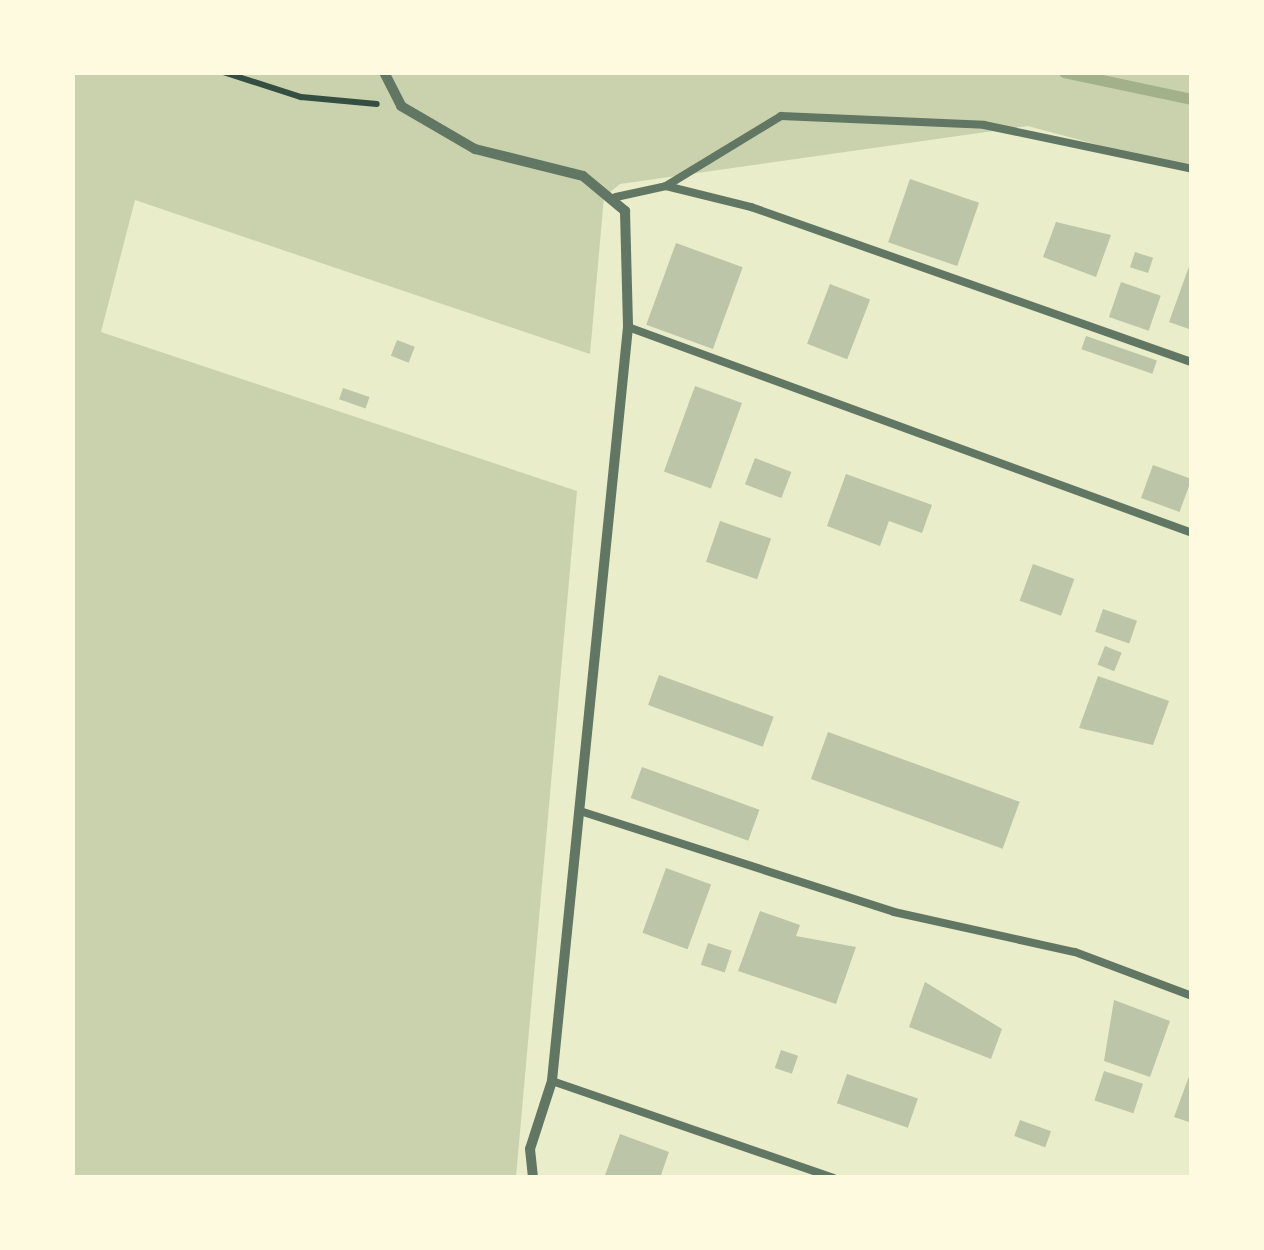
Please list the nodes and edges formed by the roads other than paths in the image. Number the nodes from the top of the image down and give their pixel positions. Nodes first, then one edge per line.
1 (384, 72) edge
2 (1192, 169) edge
3 (666, 186) junction
4 (616, 197) junction
5 (628, 328) junction
6 (1192, 362) edge
7 (1192, 532) edge
8 (580, 811) junction
9 (1192, 996) edge
10 (552, 1081) junction
11 (533, 1178) edge
12 (834, 1178) edge

1 - 4 street
2 - 3 lane
3 - 4 lane
3 - 6 lane
4 - 5 street
5 - 7 lane
5 - 8 street
8 - 9 lane
8 - 10 street
10 - 11 street
10 - 12 lane

